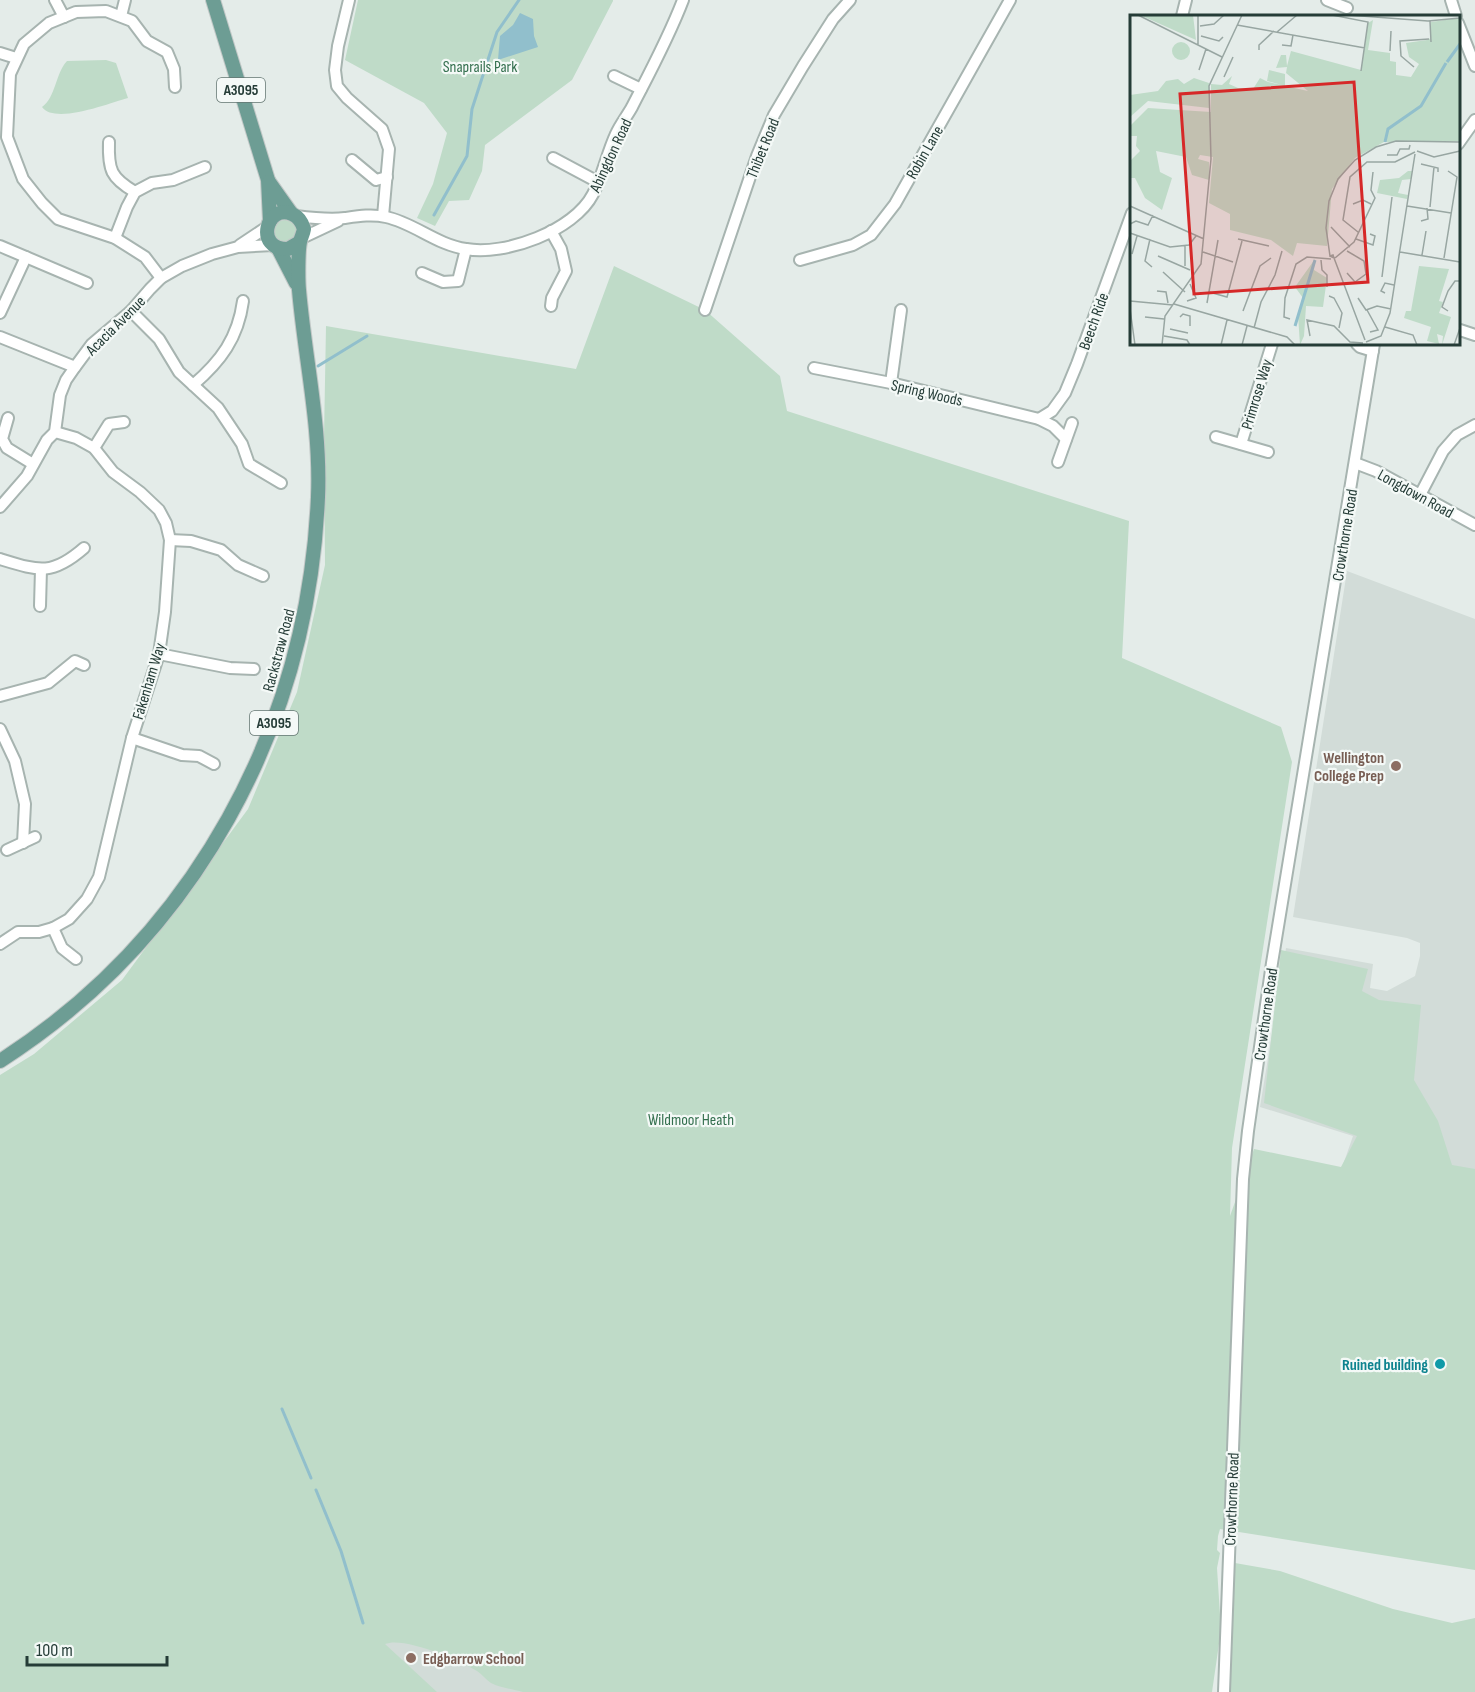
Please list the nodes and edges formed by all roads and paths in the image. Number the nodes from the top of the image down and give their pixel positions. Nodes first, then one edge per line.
1 (55, 0) edge
2 (125, 0) edge
3 (213, 0) edge
4 (349, 0) edge
5 (682, 0) edge
6 (850, 0) edge
7 (1010, 0) edge
8 (1186, 0) edge
9 (1328, 0) edge
10 (1451, 0) edge
11 (1347, 8) edge
12 (1182, 15) edge
13 (1456, 15) edge
14 (121, 16) junction
15 (64, 17) junction
16 (1460, 28) edge
17 (0, 53) edge
18 (16, 58) junction
19 (1475, 66) edge
20 (614, 76) dead end
21 (175, 87) dead end
22 (641, 89) junction
23 (1475, 120) edge
24 (1460, 141) edge
25 (4, 142) edge
26 (109, 142) dead end
27 (553, 158) dead end
28 (352, 160) dead end
29 (205, 167) dead end
30 (387, 177) junction
31 (268, 180) junction
32 (598, 182) junction
33 (135, 192) junction
34 (293, 215) junction
35 (383, 216) junction
36 (1130, 216) edge
37 (344, 218) junction
38 (268, 224) junction
39 (551, 231) junction
40 (115, 238) junction
41 (301, 240) junction
42 (0, 246) edge
43 (238, 247) junction
44 (275, 247) junction
45 (1120, 248) junction
46 (466, 249) junction
47 (1130, 252) edge
48 (26, 257) junction
49 (800, 260) dead end
50 (422, 273) dead end
51 (161, 278) junction
52 (87, 283) dead end
53 (298, 287) junction
54 (243, 301) dead end
55 (551, 306) dead end
56 (705, 310) dead end
57 (901, 310) dead end
58 (130, 311) junction
59 (0, 314) edge
60 (1460, 330) dead end
61 (1475, 335) edge
62 (0, 337) edge
63 (1272, 345) edge
64 (1358, 345) edge
65 (1373, 347) edge
66 (75, 367) junction
67 (814, 368) dead end
68 (891, 383) junction
69 (194, 385) junction
70 (1052, 411) junction
71 (8, 418) dead end
72 (1039, 419) junction
73 (124, 422) dead end
74 (1072, 423) dead end
75 (1475, 425) edge
76 (1053, 426) junction
77 (55, 432) junction
78 (1216, 437) dead end
79 (1066, 439) junction
80 (1241, 444) junction
81 (94, 448) junction
82 (1268, 452) dead end
83 (1058, 462) dead end
84 (1355, 463) junction
85 (33, 464) junction
86 (281, 483) dead end
87 (1420, 495) junction
88 (0, 507) edge
89 (1475, 525) edge
90 (170, 540) junction
91 (84, 548) dead end
92 (0, 559) edge
93 (41, 568) junction
94 (263, 576) dead end
95 (40, 606) dead end
96 (159, 654) junction
97 (84, 665) dead end
98 (254, 669) dead end
99 (0, 696) edge
100 (0, 729) edge
101 (132, 738) junction
102 (214, 764) dead end
103 (35, 837) dead end
104 (23, 843) junction
105 (7, 850) dead end
106 (53, 928) junction
107 (0, 944) edge
108 (76, 959) dead end
109 (0, 1061) edge
110 (1224, 1692) edge

1 - 15 street
2 - 14 street
3 - 31 main road, A3095
4 - 30 street
5 - 22 street, Abingdon Road
6 - 56 street, Thibet Road
7 - 49 street, Robin Lane
8 - 12 street
9 - 11 street
10 - 13 street
14 - 15 street
14 - 21 street
15 - 18 street
16 - 19 street
17 - 18 street
18 - 25 street
20 - 22 street
22 - 32 street, Abingdon Road
23 - 24 street
25 - 40 street
26 - 33 street
27 - 32 street
28 - 30 street
29 - 33 street
30 - 35 street
31 - 34 main road, A3095
31 - 38 main road, A3095
32 - 39 street, Abingdon Road
33 - 40 street
34 - 37 street, Abingdon Road
34 - 38 main road
34 - 41 main road
35 - 37 street, Abingdon Road
35 - 46 street, Abingdon Road
36 - 45 street, Beech Ride
37 - 41 street, Abingdon Road
38 - 43 street, Acacia Avenue
38 - 44 main road
39 - 46 street, Abingdon Road
39 - 55 street
40 - 51 street
41 - 44 main road
41 - 53 main road, Rackstraw Road / A3095
42 - 48 street
43 - 44 street, Acacia Avenue
43 - 51 street, Acacia Avenue
44 - 53 main road, Rackstraw Road / A3095
45 - 47 street
45 - 70 street, Beech Ride
46 - 50 street
48 - 52 street
48 - 59 street
51 - 58 street, Acacia Avenue
53 - 109 main road, Rackstraw Road / A3095
54 - 69 street
57 - 68 street
58 - 66 street, Acacia Avenue
58 - 69 street
60 - 61 street
62 - 66 street
63 - 80 street, Primrose Way
64 - 65 street
65 - 84 street, Crowthorne Road
66 - 77 street, Acacia Avenue
67 - 68 street, Spring Woods
68 - 72 street, Spring Woods
69 - 86 street
70 - 72 street, Beech Ride
70 - 76 street
71 - 85 street
72 - 76 street, Spring Woods
73 - 81 street
74 - 79 street
75 - 87 street
76 - 79 street, Spring Woods
77 - 81 street, Fakenham Way
77 - 85 street, Acacia Avenue
78 - 80 street, Primrose Way
79 - 83 street
80 - 82 street, Primrose Way
81 - 90 street, Fakenham Way
84 - 87 street, Longdown Road
84 - 110 street, Crowthorne Road
85 - 88 street, Acacia Avenue
87 - 89 street, Longdown Road
90 - 94 street
90 - 96 street, Fakenham Way
91 - 93 street
92 - 93 street
93 - 95 street
96 - 98 street
96 - 101 street, Fakenham Way
97 - 99 street
100 - 104 street
101 - 102 street
101 - 106 street, Fakenham Way
103 - 104 street
104 - 105 street
106 - 107 street, Fakenham Way
106 - 108 street

